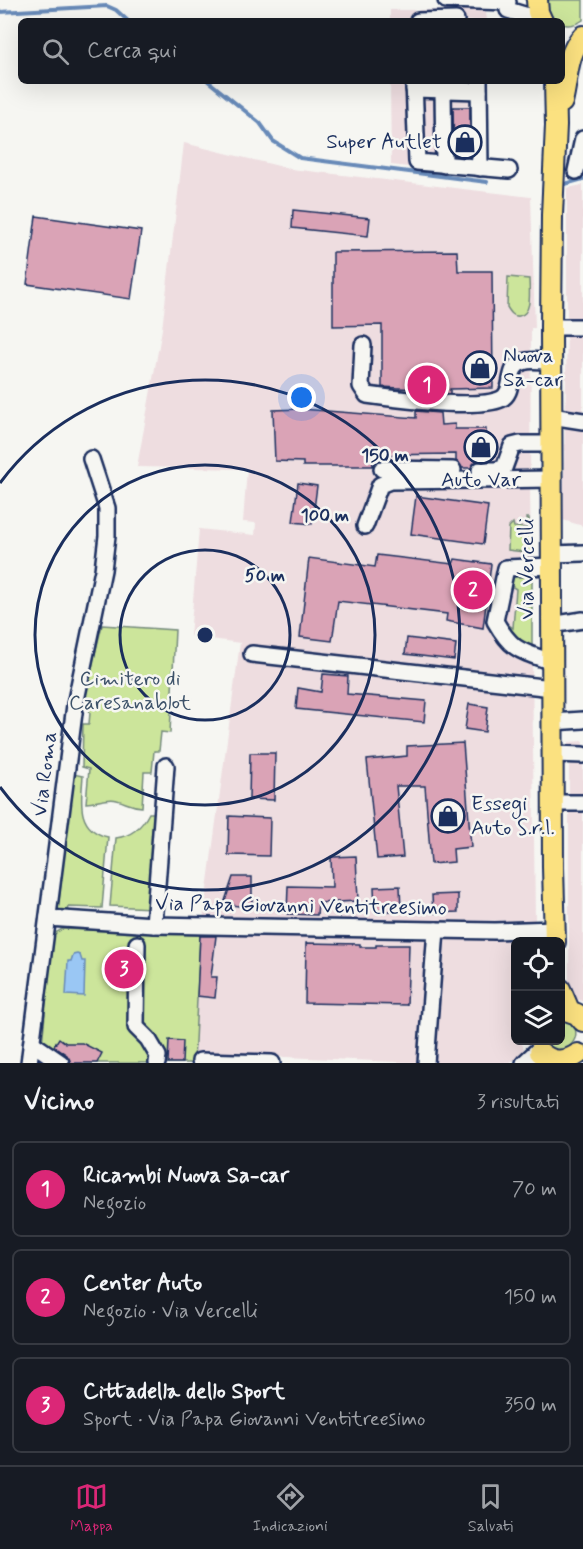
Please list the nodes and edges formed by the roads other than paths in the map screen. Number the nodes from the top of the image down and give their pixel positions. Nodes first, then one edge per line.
1 (446, 0) edge
2 (537, 0) edge
3 (537, 18) edge
4 (541, 18) edge
5 (565, 34) edge
6 (583, 34) edge
7 (555, 84) edge
8 (414, 85) edge
9 (479, 86) edge
10 (442, 90) junction
11 (556, 124) junction
12 (583, 139) edge
13 (444, 165) junction
14 (480, 168) junction
15 (509, 170) dead end
16 (576, 171) dead end
17 (551, 327) junction
18 (583, 327) edge
19 (363, 345) dead end
20 (551, 362) junction
21 (552, 416) junction
22 (583, 422) edge
23 (551, 444) junction
24 (91, 459) dead end
25 (382, 469) dead end
26 (552, 479) junction
27 (365, 526) dead end
28 (583, 553) edge
29 (551, 560) junction
30 (583, 620) edge
31 (551, 625) junction
32 (252, 654) dead end
33 (552, 662) junction
34 (552, 688) junction
35 (583, 720) edge
36 (552, 722) junction
37 (553, 754) junction
38 (583, 755) edge
39 (166, 766) dead end
40 (553, 803) junction
41 (583, 804) edge
42 (48, 918) junction
43 (154, 925) junction
44 (436, 930) junction
45 (555, 935) edge
46 (137, 944) dead end
47 (562, 991) edge
48 (574, 1012) edge
49 (32, 1043) junction
50 (536, 1054) edge
51 (578, 1055) edge
52 (200, 1060) dead end
53 (29, 1063) edge
54 (62, 1063) edge
55 (157, 1063) edge
56 (272, 1063) edge
57 (426, 1063) edge

1 - 3 street
2 - 4 main road
5 - 6 main road
6 - 11 main road, Via Vercelli
7 - 11 main road, Via Vercelli
8 - 10 street
8 - 13 street
9 - 10 street
9 - 14 street
10 - 13 street
11 - 17 main road, Via Vercelli
12 - 16 street
13 - 14 street
14 - 15 street
17 - 18 street
17 - 20 main road, Via Vercelli
19 - 20 street
20 - 21 main road, Via Vercelli
21 - 22 street
21 - 23 main road, Via Vercelli
23 - 25 street
23 - 26 main road, Via Vercelli
24 - 42 street, Via Roma
26 - 27 street
26 - 29 main road, Via Vercelli
28 - 29 street
29 - 31 main road, Via Vercelli
29 - 33 street
30 - 31 street
31 - 33 main road, Via Vercelli
32 - 34 street
33 - 34 main road, Via Vercelli
34 - 36 main road, Via Vercelli
35 - 36 street
36 - 37 main road, Via Vercelli
37 - 38 street
37 - 40 main road, Via Vercelli
39 - 43 street
40 - 41 street
40 - 45 main road, Via Vercelli
42 - 43 street, Via Papa Giovanni Ventitreesimo
42 - 49 street, Via Roma
43 - 44 street, Via Papa Giovanni Ventitreesimo
44 - 45 street, Via Papa Giovanni Ventitreesimo
44 - 57 street
46 - 55 street
47 - 48 main road
49 - 53 street, Via Roma
49 - 54 street
50 - 51 main road
52 - 56 street

